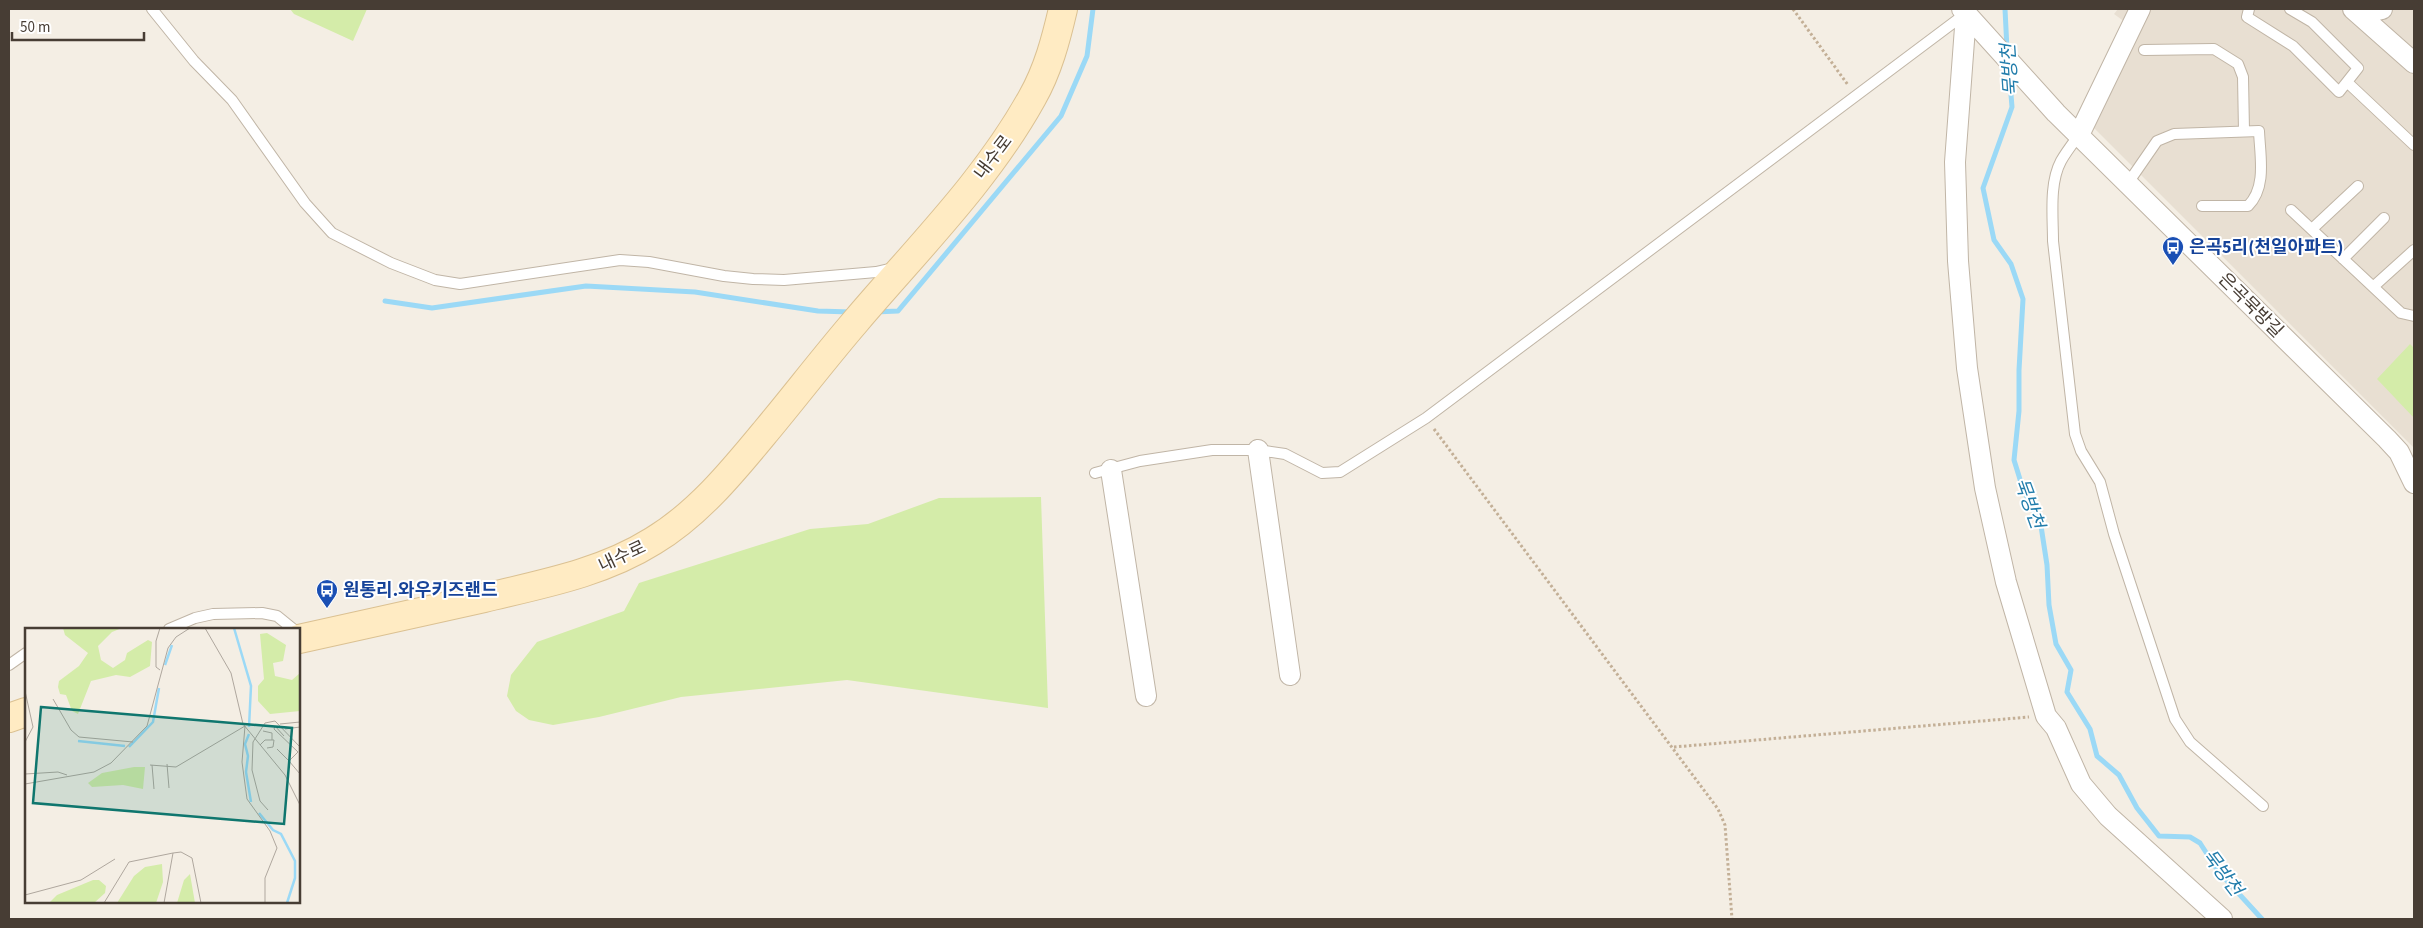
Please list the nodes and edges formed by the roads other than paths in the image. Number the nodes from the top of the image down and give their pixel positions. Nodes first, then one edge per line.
1 (152, 9) edge
2 (1063, 9) edge
3 (2140, 9) edge
4 (2249, 9) edge
5 (2290, 9) edge
6 (2382, 9) edge
7 (1964, 11) edge
8 (2356, 11) edge
9 (2144, 50) dead end
10 (2414, 63) edge
11 (2348, 83) junction
12 (2244, 131) junction
13 (2079, 135) junction
14 (2414, 145) edge
15 (2128, 183) junction
16 (2358, 186) dead end
17 (2202, 206) dead end
18 (2291, 210) dead end
19 (2384, 218) dead end
20 (2312, 230) junction
21 (2414, 250) edge
22 (2344, 259) junction
23 (906, 265) junction
24 (2373, 287) junction
25 (2414, 316) edge
26 (1258, 450) junction
27 (1103, 472) joint
28 (2414, 483) edge
29 (171, 628) edge
30 (290, 628) edge
31 (300, 635) edge
32 (25, 654) edge
33 (9, 664) edge
34 (1290, 675) dead end
35 (1146, 696) dead end
36 (25, 712) edge
37 (9, 718) edge
38 (2263, 806) dead end
39 (2222, 919) edge

1 - 23 lane
2 - 23 street, 내수로
3 - 13 street
4 - 11 lane
5 - 11 lane
6 - 8 street
7 - 13 street, 은곡묵방길
7 - 26 lane
7 - 39 street
8 - 10 street
9 - 12 lane
11 - 14 lane
12 - 15 lane
12 - 17 lane
13 - 15 street, 은곡묵방길
13 - 38 lane
15 - 28 street, 은곡묵방길
16 - 20 lane
18 - 20 lane
19 - 22 lane
20 - 22 lane
21 - 24 lane
22 - 24 lane
23 - 31 street, 내수로
24 - 25 lane
26 - 27 lane
26 - 34 street
27 - 35 street
29 - 30 lane
32 - 33 lane
36 - 37 street

